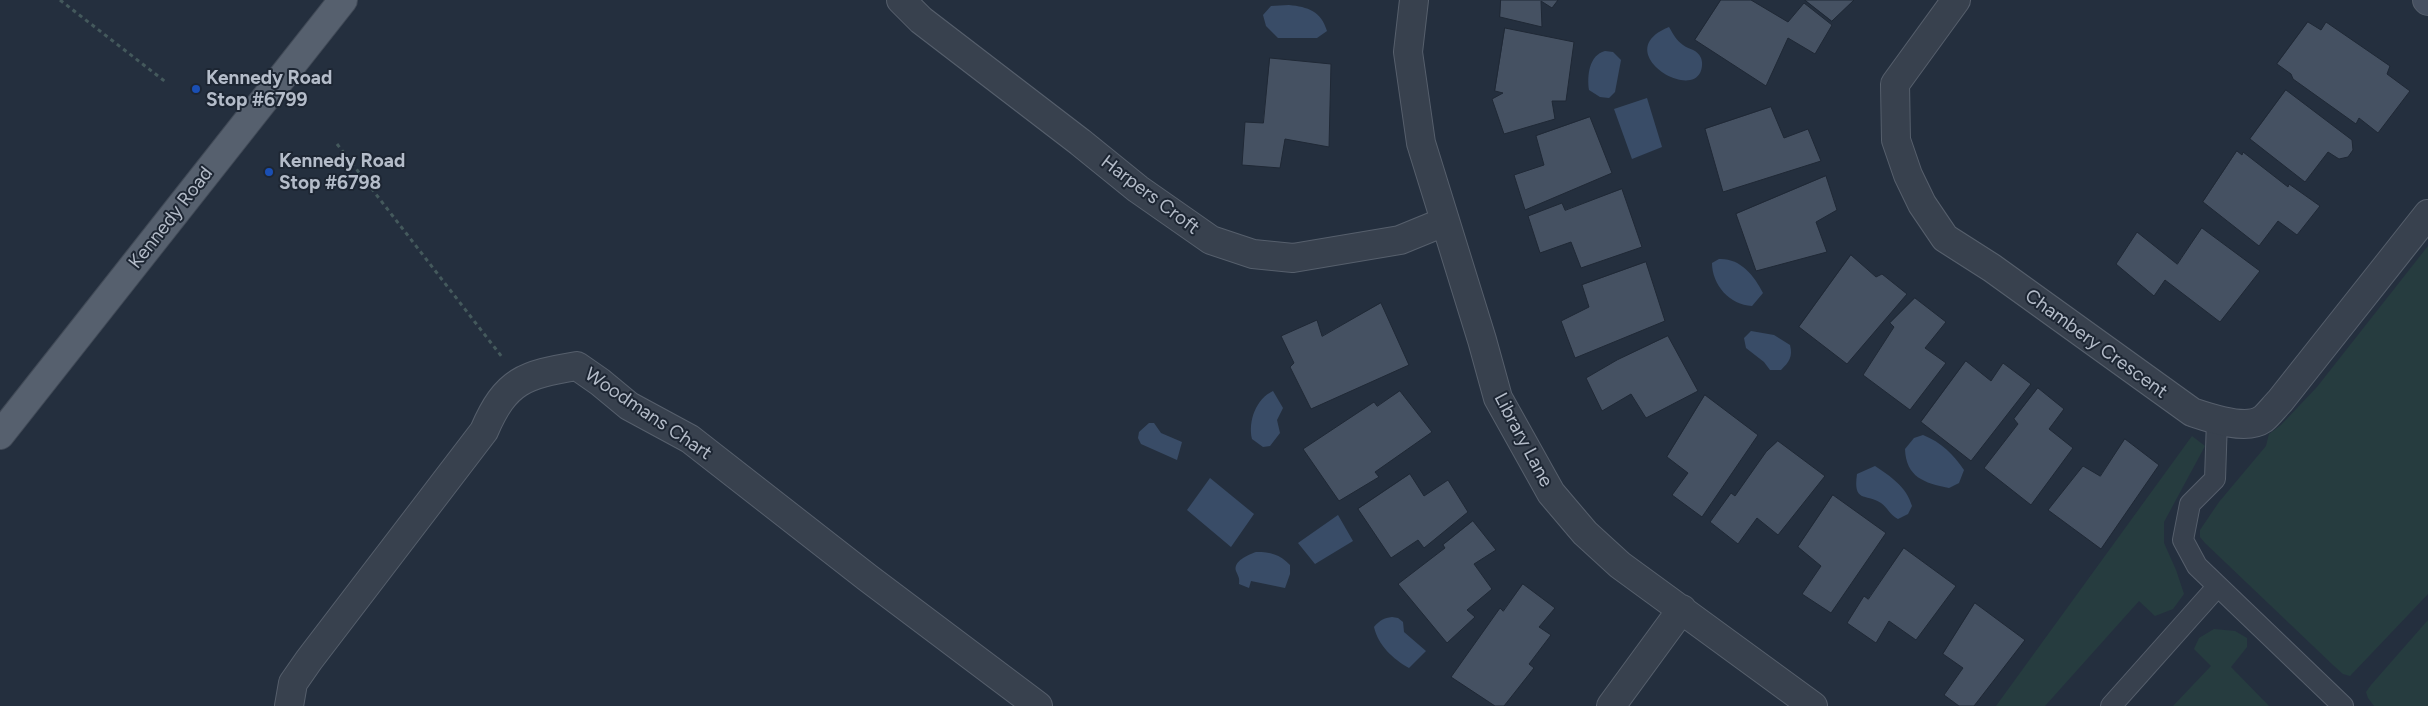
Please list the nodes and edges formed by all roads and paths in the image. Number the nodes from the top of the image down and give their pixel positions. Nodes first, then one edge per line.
1 (60, 0) edge
2 (343, 0) edge
3 (901, 0) edge
4 (1414, 0) edge
5 (1956, 0) edge
6 (166, 83) dead end
7 (337, 144) dead end
8 (2428, 214) edge
9 (1444, 222) junction
10 (518, 382) junction
11 (2217, 420) junction
12 (0, 435) edge
13 (2217, 587) junction
14 (1682, 609) junction
15 (289, 706) edge
16 (1038, 706) edge
17 (1610, 706) edge
18 (1813, 706) edge
19 (2112, 706) edge
20 (2343, 706) edge

1 - 6 path
2 - 12 main road, Kennedy Road
3 - 9 street, Harpers Croft
4 - 9 street, Library Lane
5 - 11 street, Chambery Crescent
7 - 10 path
8 - 11 street, Chambery Crescent
9 - 14 street, Library Lane
10 - 15 street, Woodmans Chart
10 - 16 street, Woodmans Chart
11 - 13 lane
13 - 19 lane
13 - 20 lane
14 - 17 street
14 - 18 street, Library Lane

